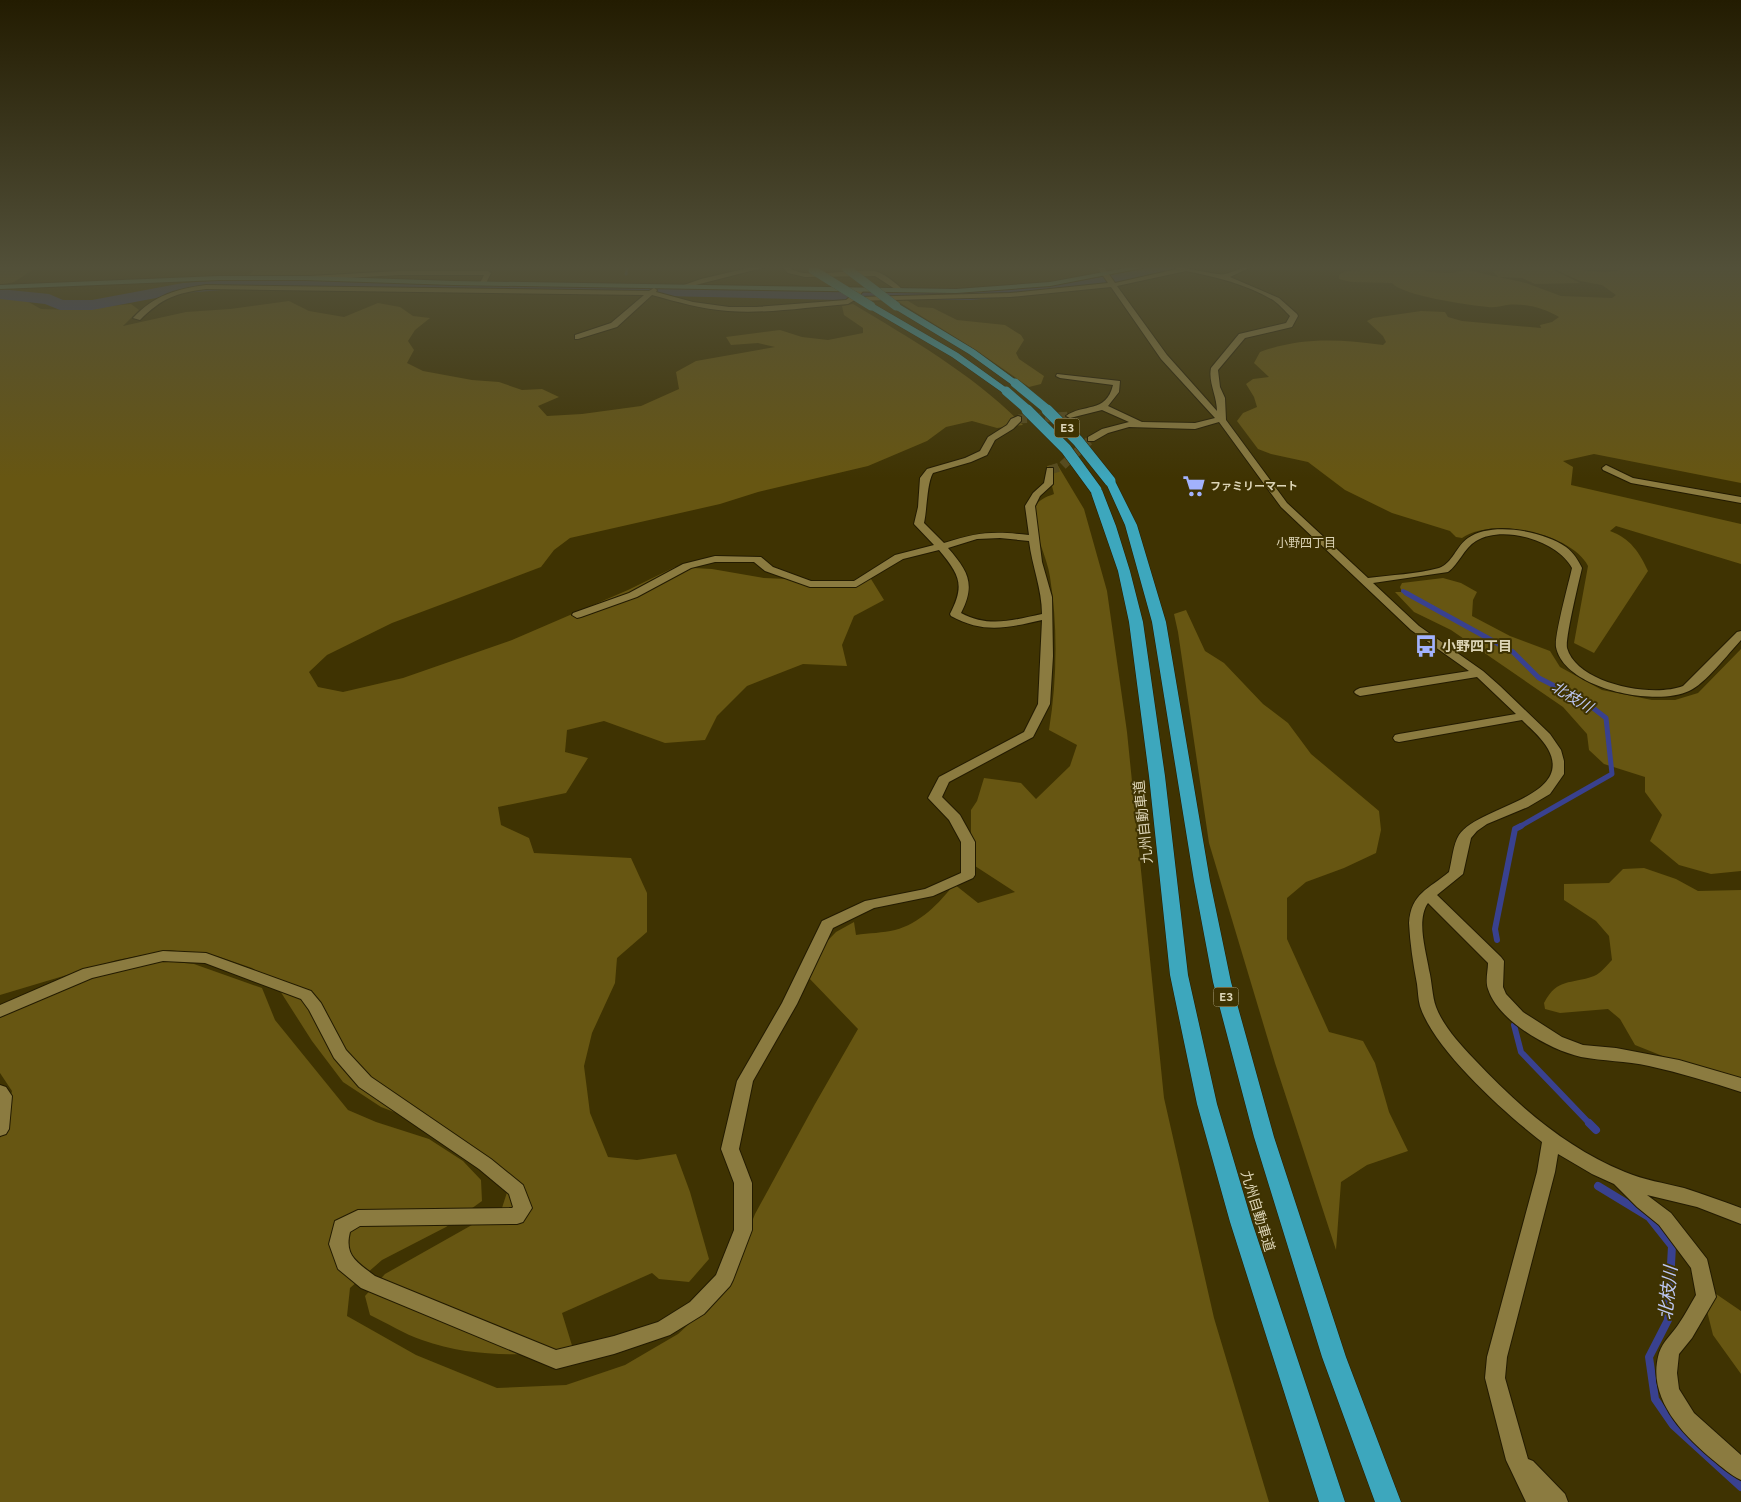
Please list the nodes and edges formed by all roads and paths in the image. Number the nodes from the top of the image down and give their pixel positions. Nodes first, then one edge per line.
1 (924, 337) edge
2 (947, 337) edge
3 (1150, 337) edge
4 (1241, 337) edge
5 (1060, 376) dead end
6 (1103, 407) junction
7 (1070, 416) tunnel mouth
8 (1018, 419) tunnel mouth
9 (1222, 419) junction
10 (1139, 423) junction
11 (1091, 439) tunnel mouth
12 (1606, 468) dead end
13 (1050, 470) tunnel mouth
14 (1103, 486) junction
15 (1741, 500) edge
16 (1034, 539) junction
17 (942, 547) junction
18 (1367, 581) junction
19 (576, 615) dead end
20 (1046, 616) junction
21 (1741, 634) edge
22 (1479, 673) junction
23 (1360, 692) dead end
24 (1525, 716) junction
25 (1399, 738) dead end
26 (1428, 894) junction
27 (0, 1011) edge
28 (1741, 1086) edge
29 (0, 1092) edge
30 (0, 1129) edge
31 (1551, 1141) junction
32 (1619, 1178) junction
33 (1741, 1216) edge
34 (1517, 1460) junction
35 (1741, 1469) edge
36 (1332, 1502) edge
37 (1388, 1502) edge
38 (1537, 1502) edge
39 (1557, 1502) edge

1 - 14 highway, 九州自動車道 / E3, bridge
2 - 14 highway, 九州自動車道 / E3, bridge
3 - 9 street
4 - 9 street
5 - 6 street
6 - 7 street
6 - 10 street
8 - 17 street
9 - 10 street
9 - 18 street
10 - 11 street
12 - 15 street
13 - 16 street
14 - 36 highway, 九州自動車道 / E3
14 - 37 highway, 九州自動車道 / E3
16 - 17 street
16 - 20 street
17 - 19 street
17 - 20 street
18 - 21 street
18 - 22 street
20 - 27 street
22 - 23 street
22 - 24 street
24 - 25 street
24 - 26 street
26 - 28 street
26 - 31 street
29 - 30 street
31 - 32 street
31 - 34 street
32 - 33 street
32 - 35 street
34 - 38 street
34 - 39 street

